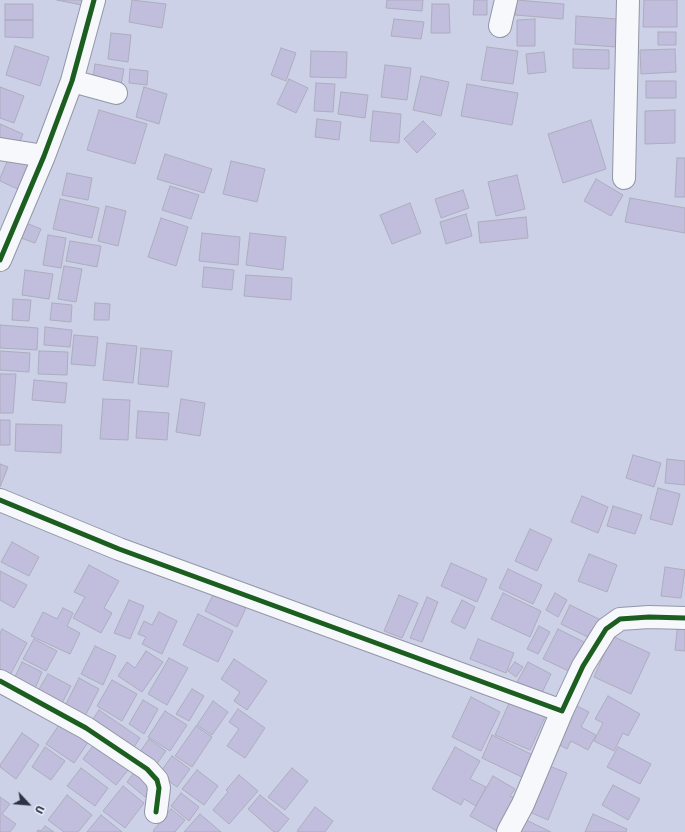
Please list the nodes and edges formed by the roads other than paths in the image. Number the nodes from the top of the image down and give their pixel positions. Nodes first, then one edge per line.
1 (94, 0) edge
2 (506, 0) edge
3 (628, 0) edge
4 (500, 26) dead end
5 (72, 80) junction
6 (116, 93) dead end
7 (0, 149) edge
8 (44, 156) junction
9 (624, 178) dead end
10 (0, 260) edge
11 (0, 500) edge
12 (685, 618) edge
13 (0, 681) edge
14 (562, 711) junction
15 (156, 812) dead end
16 (508, 832) edge

1 - 5 street
2 - 4 street
3 - 9 street
5 - 6 street
5 - 8 street
7 - 8 street
8 - 10 street
11 - 14 street
12 - 14 street
13 - 15 street
14 - 16 street

